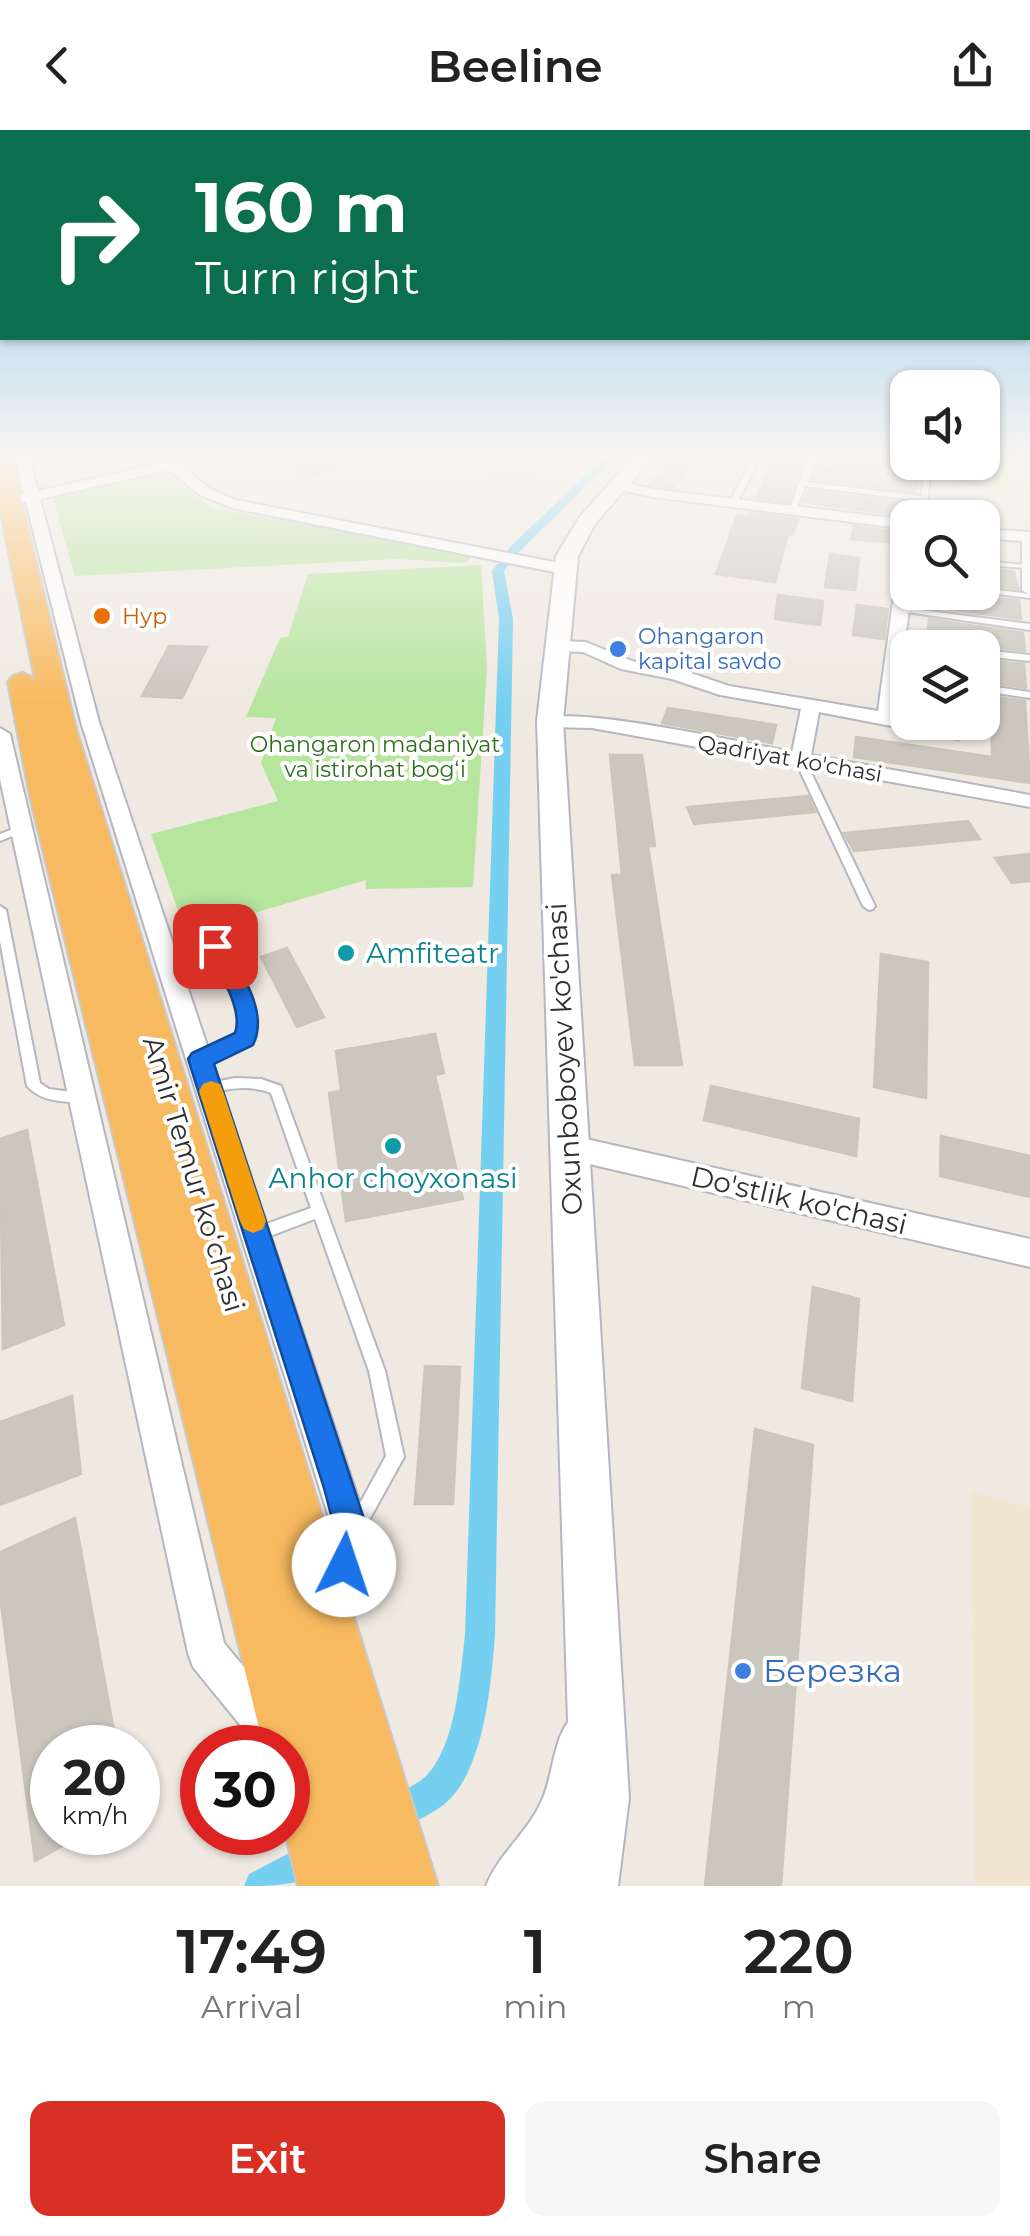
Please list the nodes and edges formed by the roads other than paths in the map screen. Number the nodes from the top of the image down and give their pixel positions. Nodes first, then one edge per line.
1 (22, 540) edge
2 (28, 540) edge
3 (416, 540) edge
4 (573, 540) edge
5 (1030, 540) edge
6 (0, 565) edge
7 (1000, 565) edge
8 (1027, 567) junction
9 (564, 569) junction
10 (1000, 591) edge
11 (1030, 593) edge
12 (900, 610) joint
13 (1030, 626) edge
14 (898, 630) edge
15 (557, 646) junction
16 (1000, 654) edge
17 (1030, 658) edge
18 (1000, 691) edge
19 (1030, 695) edge
20 (811, 706) junction
21 (890, 707) edge
22 (886, 718) junction
23 (890, 719) edge
24 (550, 721) junction
25 (0, 734) edge
26 (800, 760) junction
27 (1030, 801) edge
28 (14, 813) edge
29 (869, 906) dead end
30 (0, 910) edge
31 (166, 958) junction
32 (200, 1059) junction
33 (210, 1088) junction
34 (80, 1092) junction
35 (128, 1112) junction
36 (568, 1147) junction
37 (318, 1212) junction
38 (257, 1234) junction
39 (1030, 1253) edge
40 (352, 1534) junction
41 (329, 1628) junction
42 (594, 1688) junction
43 (266, 1725) edge
44 (283, 1725) edge
45 (310, 1813) edge
46 (334, 1886) edge
47 (403, 1886) edge
48 (516, 1886) edge
49 (589, 1886) edge

1 - 41 highway, Amir Temur koʻchasi
2 - 31 street
3 - 9 street
4 - 9 main road, Oxunboboyev ko'chasi
5 - 8 street
6 - 28 highway, Amir Temur koʻchasi
7 - 8 lane
8 - 11 street
9 - 15 main road, Oxunboboyev ko'chasi
10 - 11 lane
12 - 13 lane
12 - 14 street
15 - 20 street
15 - 24 main road, Oxunboboyev ko'chasi
16 - 17 lane
18 - 19 lane
20 - 22 street
20 - 26 street
21 - 22 street
22 - 23 street
24 - 26 street, Qadriyat ko'chasi
24 - 36 main road, Oxunboboyev ko'chasi
25 - 28 street
26 - 27 street, Qadriyat ko'chasi
26 - 29 lane
28 - 34 street
28 - 35 highway, Amir Temur koʻchasi
30 - 34 lane
31 - 32 street
31 - 32 lane
32 - 33 street
33 - 37 lane
33 - 38 street
34 - 35 street
34 - 43 street
35 - 44 highway, Amir Temur koʻchasi
36 - 39 street, Do'stlik ko'chasi
36 - 42 main road, Oxunboboyev ko'chasi
37 - 38 lane
37 - 40 lane
38 - 40 street
40 - 41 street
41 - 47 highway, Amir Temur koʻchasi
42 - 48 main road, Oxunboboyev ko'chasi
42 - 49 main road, Oxunboboyev ko'chasi
45 - 46 highway, Amir Temur koʻchasi

